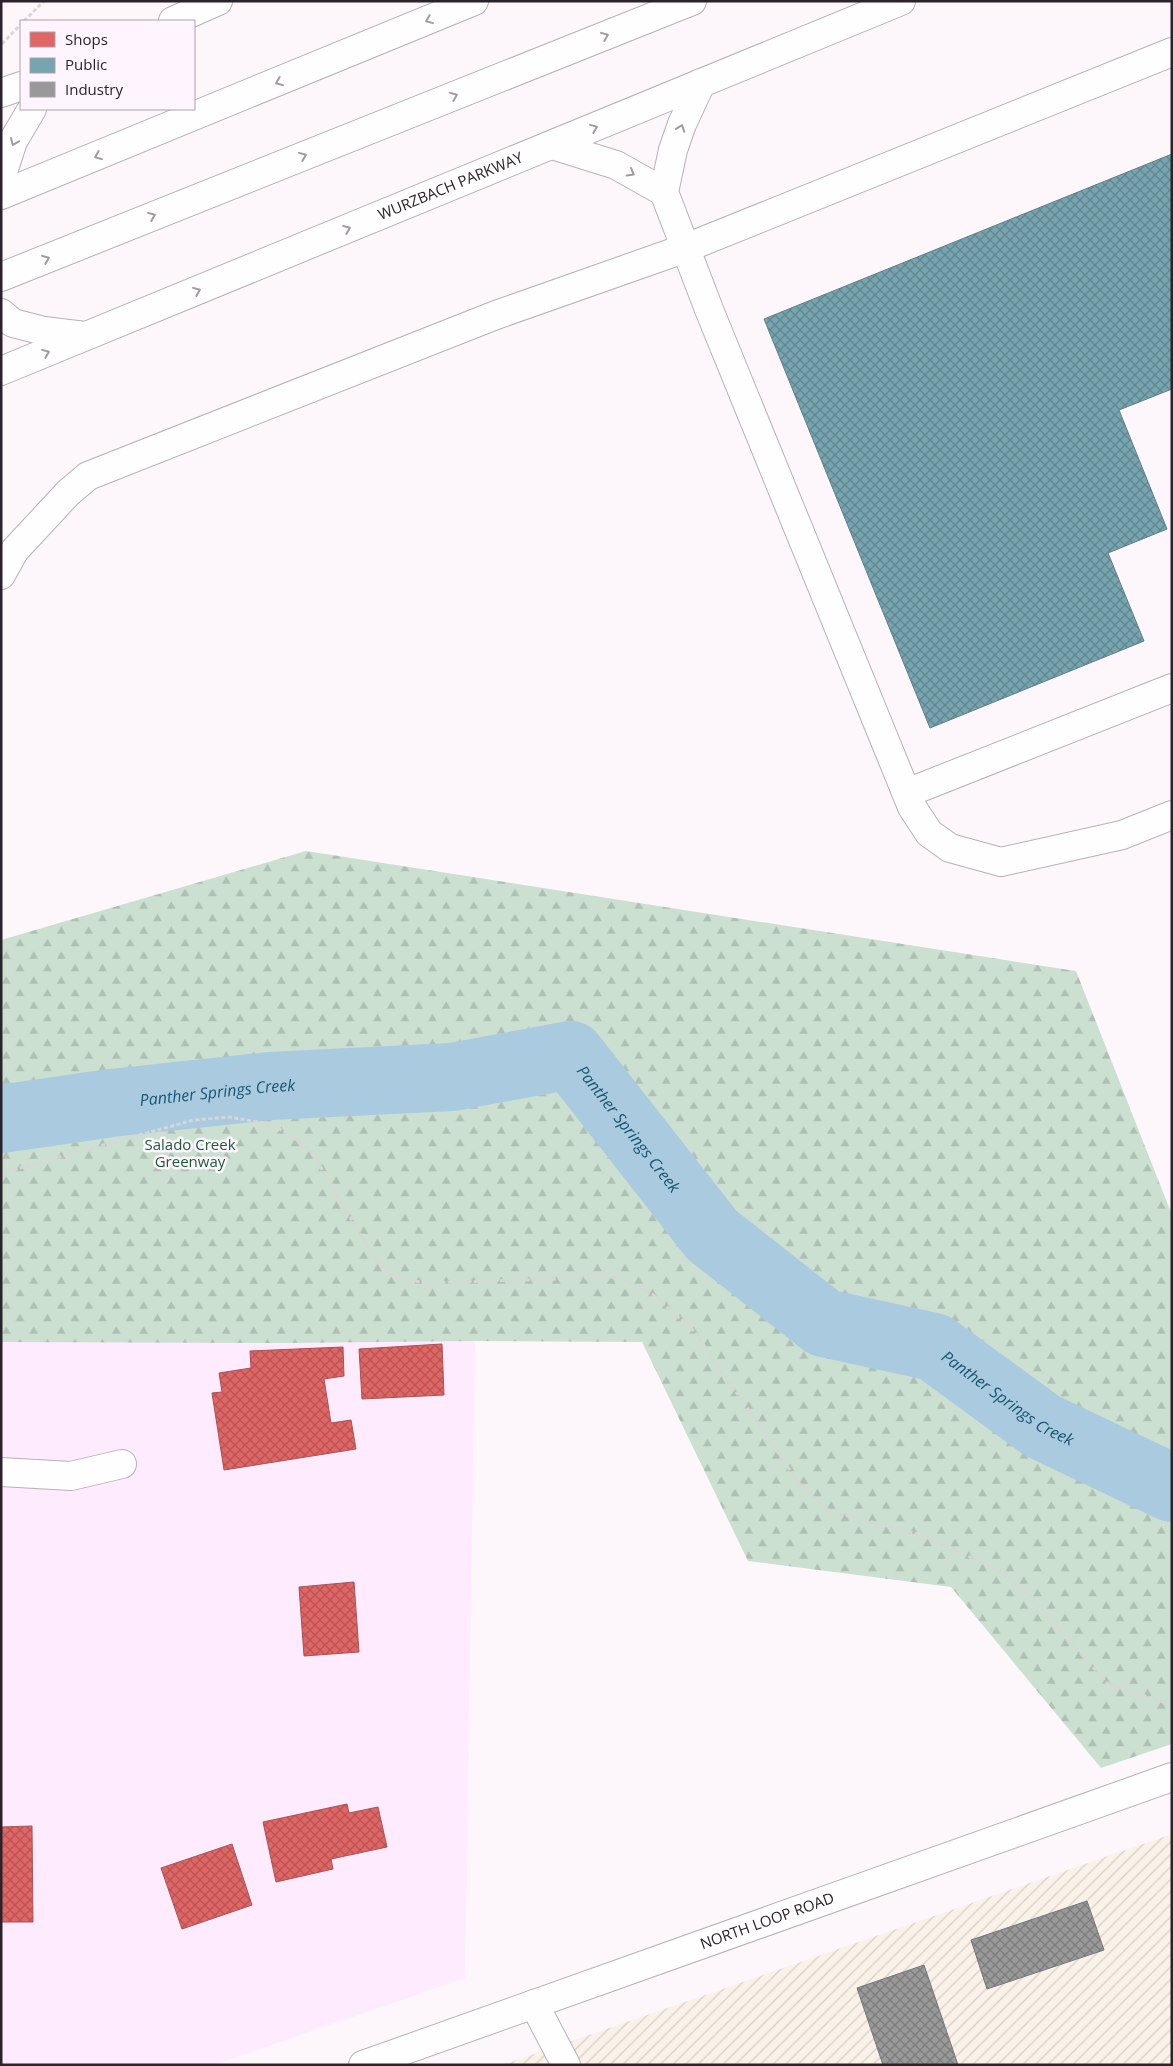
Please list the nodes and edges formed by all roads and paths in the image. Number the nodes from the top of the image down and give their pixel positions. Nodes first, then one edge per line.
1 (44, 1) edge
2 (218, 1) edge
3 (474, 1) edge
4 (692, 1) edge
5 (901, 1) edge
6 (25, 20) edge
7 (175, 20) edge
8 (20, 25) edge
9 (2, 44) edge
10 (1172, 52) edge
11 (701, 83) junction
12 (20, 86) edge
13 (1, 94) edge
14 (31, 110) edge
15 (552, 145) junction
16 (1, 178) edge
17 (664, 192) junction
18 (1, 195) edge
19 (686, 248) junction
20 (1, 277) edge
21 (1, 313) edge
22 (88, 336) junction
23 (4, 372) edge
24 (1, 575) edge
25 (1172, 688) edge
26 (907, 793) junction
27 (1172, 815) edge
28 (1, 1173) edge
29 (122, 1464) dead end
30 (1, 1472) edge
31 (1172, 1705) edge
32 (1172, 1777) edge
33 (534, 2004) junction
34 (363, 2065) edge
35 (566, 2065) edge

1 - 6 path
2 - 7 main road
3 -> 18 main road
20 -> 4 main road
5 - 11 main road, WURZBACH PARKWAY
8 - 9 path
10 - 19 main road
15 -> 11 main road, WURZBACH PARKWAY
17 -> 11 main road
12 - 13 main road
14 -> 16 main road
15 -> 17 main road
22 -> 15 main road, WURZBACH PARKWAY
17 - 19 main road
19 - 24 main road
19 - 26 main road
21 - 22 main road
23 -> 22 main road, WURZBACH PARKWAY
25 - 26 main road
26 - 27 main road
28 - 31 path
29 - 30 main road
32 - 33 main road, NORTH LOOP ROAD
33 - 34 main road, NORTH LOOP ROAD
33 - 35 main road

